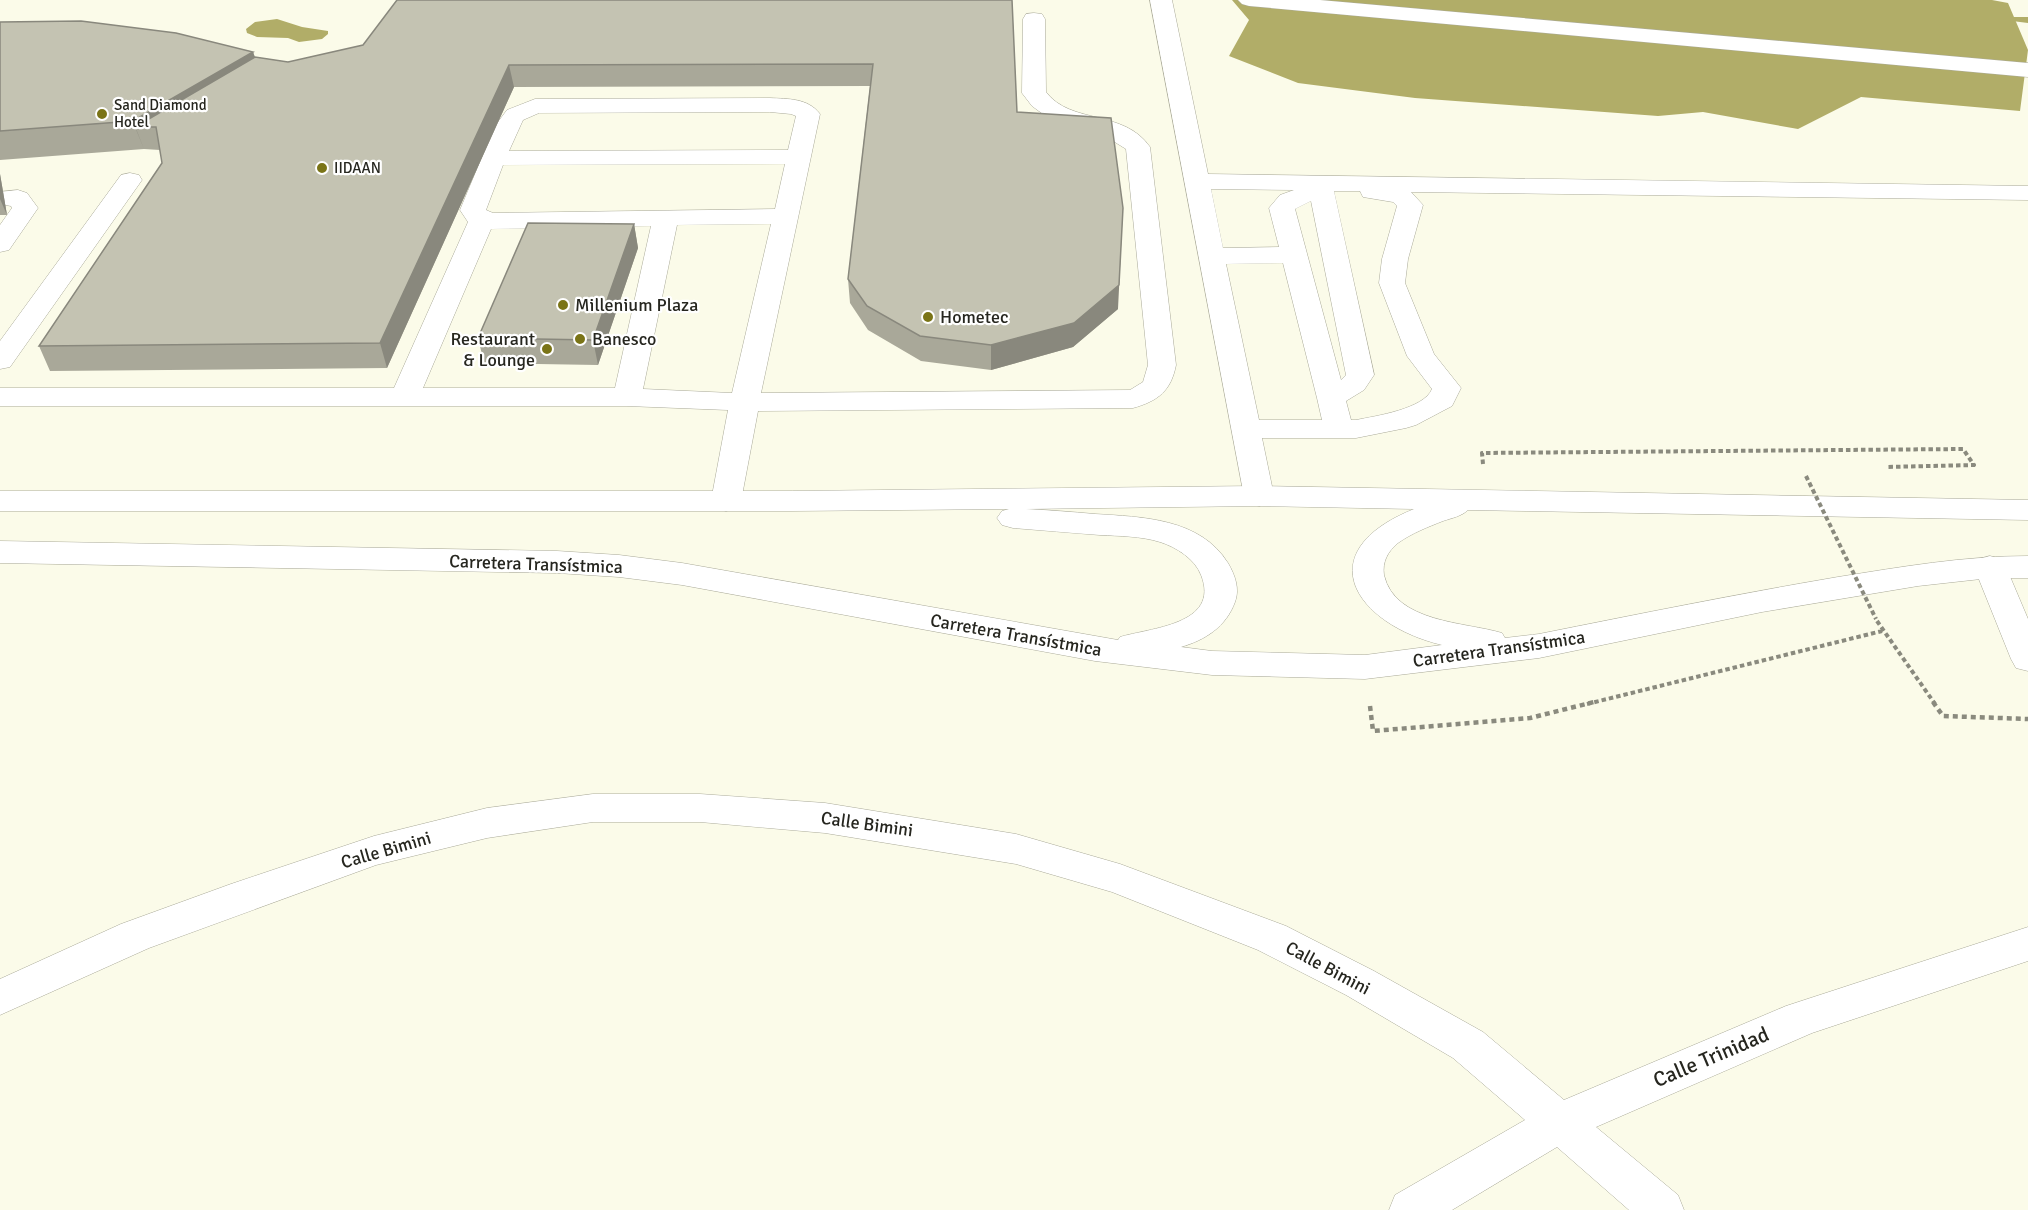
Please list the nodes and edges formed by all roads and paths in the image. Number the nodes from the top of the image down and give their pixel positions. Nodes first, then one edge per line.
1 (1161, 0) edge
2 (1249, 0) edge
3 (1034, 19) dead end
4 (2028, 70) edge
5 (799, 157) junction
6 (494, 158) junction
7 (130, 180) dead end
8 (1197, 181) junction
9 (1321, 187) junction
10 (2028, 193) edge
11 (4, 198) dead end
12 (786, 216) junction
13 (666, 218) junction
14 (482, 219) junction
15 (0, 244) edge
16 (1293, 255) junction
17 (1212, 256) junction
18 (0, 362) edge
19 (0, 397) edge
20 (405, 397) junction
21 (627, 397) junction
22 (1331, 398) junction
23 (745, 402) junction
24 (1245, 429) junction
25 (1339, 429) junction
26 (1482, 453) dead end
27 (1882, 467) dead end
28 (1806, 476) dead end
29 (1259, 496) junction
30 (1469, 500) junction
31 (0, 501) edge
32 (726, 501) junction
33 (792, 501) junction
34 (2028, 510) edge
35 (0, 552) edge
36 (1990, 567) junction
37 (2028, 567) edge
38 (1882, 631) junction
39 (1539, 646) junction
40 (1095, 649) junction
41 (2028, 659) edge
42 (2028, 719) edge
43 (1373, 731) dead end
44 (2028, 944) edge
45 (0, 998) edge
46 (1561, 1122) junction
47 (1411, 1210) edge
48 (1662, 1210) edge

1 - 8 main road
2 - 4 main road
3 - 23 main road
5 - 6 main road
5 - 6 main road
5 - 12 main road
6 - 14 main road
7 - 18 main road
8 - 10 main road
8 - 17 main road
9 - 16 main road
9 - 22 main road
9 - 25 main road
11 - 15 main road
12 - 13 main road
12 - 23 main road
13 - 14 main road
13 - 21 main road
14 - 20 main road
16 - 17 main road
16 - 22 main road
17 - 24 main road
19 - 20 main road
20 - 21 main road
21 - 23 main road
22 - 25 main road
23 - 32 main road
24 - 25 main road
24 - 29 main road
26 - 27 path
28 - 38 path, bridge
29 - 30 main road
29 - 33 main road
30 - 34 main road
30 - 39 main road
31 - 32 main road
32 - 33 main road
33 - 40 main road
35 - 40 main road, Carretera Transístmica
36 - 37 main road, Carretera Transístmica
36 - 39 main road, Carretera Transístmica
36 - 41 main road
38 - 42 path
38 - 43 path
39 - 40 main road, Carretera Transístmica
44 - 46 main road, Calle Trinidad
45 - 46 main road, Calle Bimini
46 - 47 main road, Calle Trinidad
46 - 48 main road, Calle Bimini

